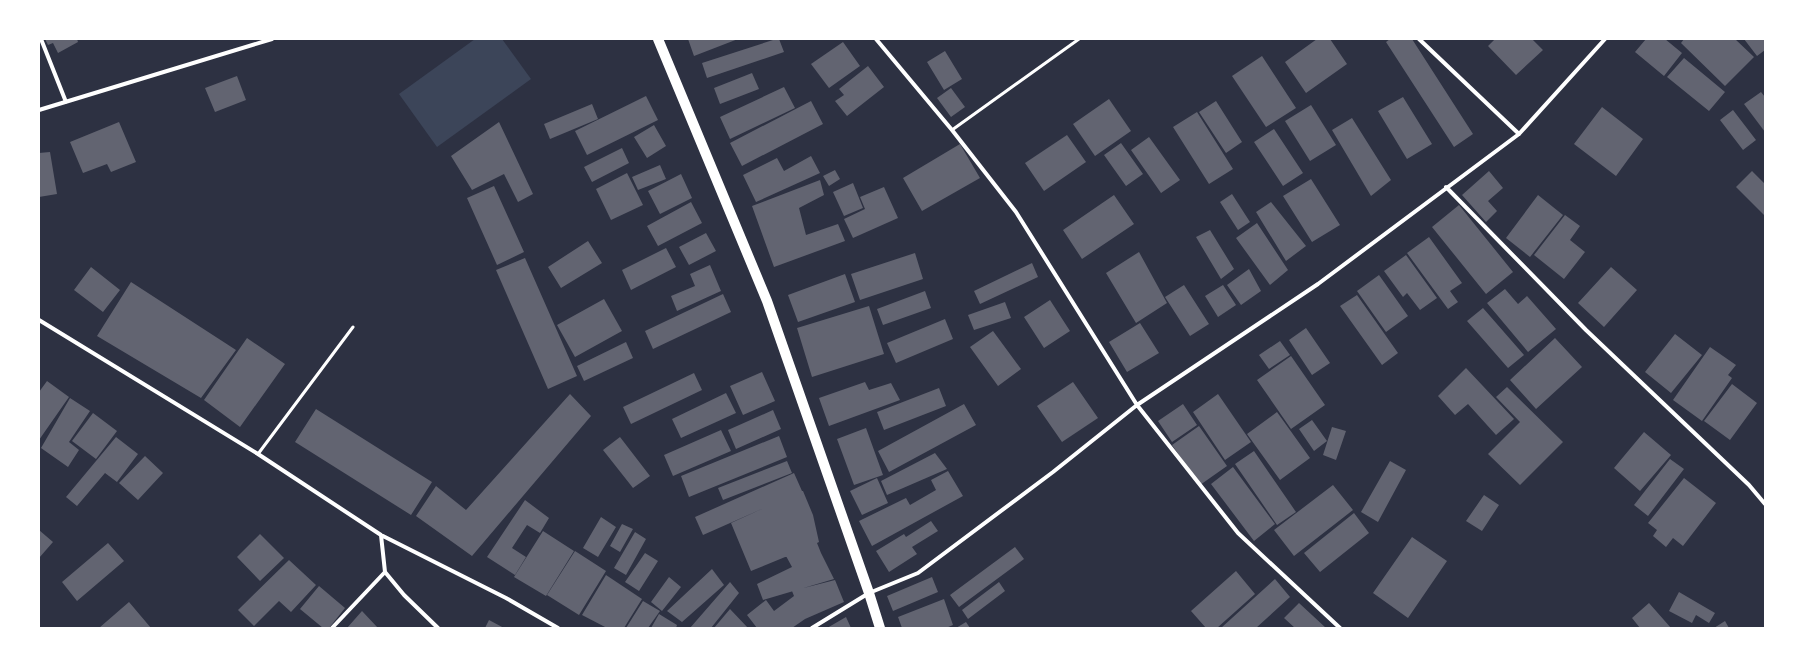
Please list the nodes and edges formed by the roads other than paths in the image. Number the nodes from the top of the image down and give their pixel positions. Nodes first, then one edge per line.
1 (41, 39) edge
2 (272, 39) edge
3 (658, 39) edge
4 (876, 39) edge
5 (1079, 39) edge
6 (1419, 39) edge
7 (1605, 39) edge
8 (66, 102) junction
9 (39, 110) edge
10 (952, 130) junction
11 (1519, 134) junction
12 (1446, 187) junction
13 (39, 320) edge
14 (353, 327) dead end
15 (1138, 404) junction
16 (258, 454) junction
17 (1765, 504) edge
18 (381, 535) junction
19 (385, 572) junction
20 (869, 593) junction
21 (332, 628) edge
22 (438, 628) edge
23 (558, 628) edge
24 (812, 628) edge
25 (880, 628) edge
26 (1340, 628) edge

1 - 8 street
2 - 8 street
3 - 20 main road
4 - 10 street
5 - 10 lane
6 - 11 street
7 - 11 street
8 - 9 street
10 - 15 street
11 - 12 street
12 - 15 street
12 - 17 street
13 - 16 street
14 - 16 lane
15 - 20 street
15 - 26 street
16 - 18 street
18 - 19 street
18 - 23 street
19 - 21 street
19 - 22 street
20 - 24 street
20 - 25 main road

